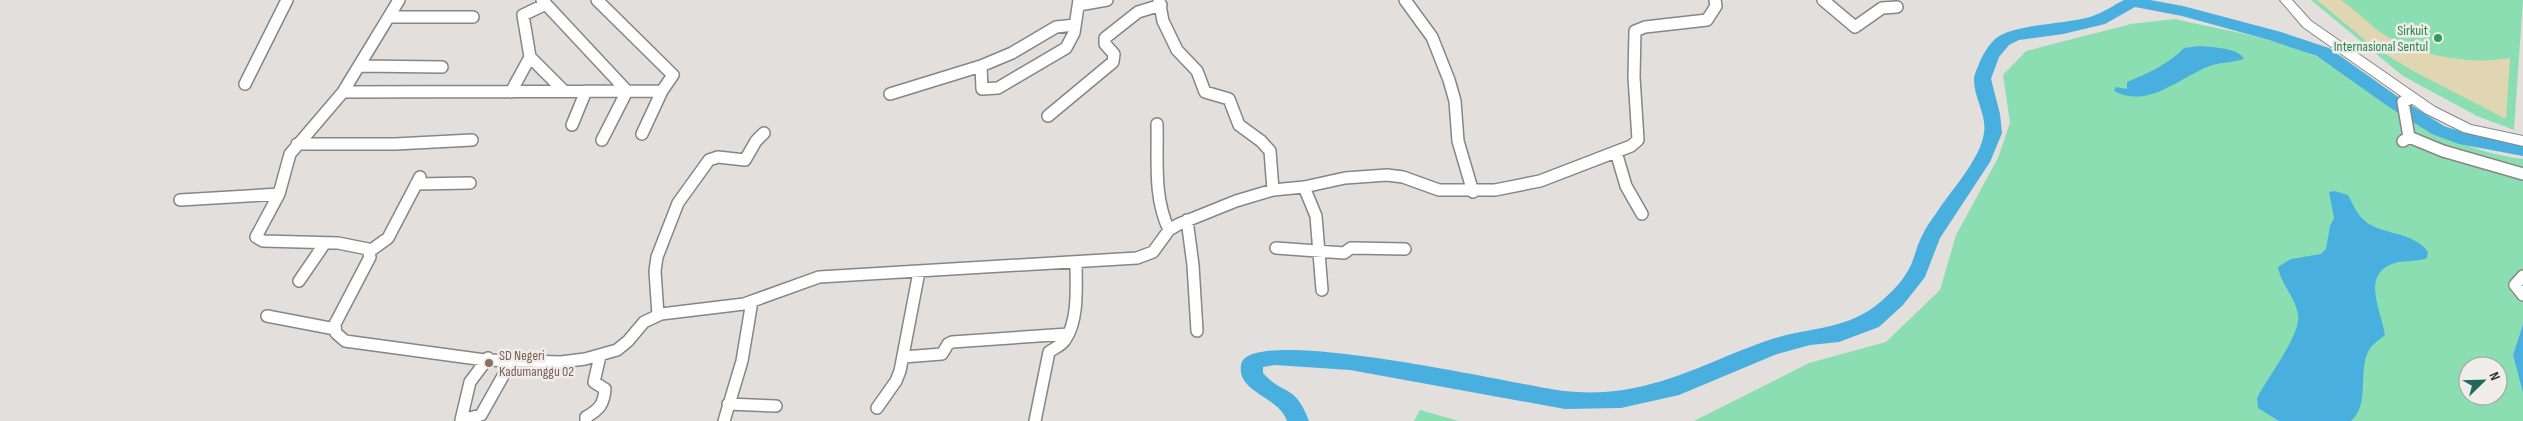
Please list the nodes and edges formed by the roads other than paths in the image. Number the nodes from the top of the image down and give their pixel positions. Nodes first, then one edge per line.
1 (287, 0) edge
2 (399, 0) edge
3 (597, 0) edge
4 (1107, 0) edge
5 (1405, 0) edge
6 (1715, 0) edge
7 (1823, 0) edge
8 (2286, 0) edge
9 (544, 2) edge
10 (1079, 3) edge
11 (1160, 3) edge
12 (1897, 8) dead end
13 (390, 16) junction
14 (473, 17) dead end
15 (1076, 25) junction
16 (530, 57) junction
17 (359, 66) junction
18 (981, 66) junction
19 (442, 67) dead end
20 (245, 84) dead end
21 (564, 91) junction
22 (586, 91) junction
23 (627, 91) junction
24 (662, 91) junction
25 (343, 92) junction
26 (511, 92) junction
27 (890, 94) dead end
28 (2407, 100) junction
29 (1048, 116) dead end
30 (1157, 124) dead end
31 (572, 125) dead end
32 (764, 133) dead end
33 (642, 134) dead end
34 (472, 140) dead end
35 (602, 140) dead end
36 (2523, 141) edge
37 (297, 144) junction
38 (1616, 152) junction
39 (2523, 174) edge
40 (470, 183) dead end
41 (1304, 187) junction
42 (1273, 190) junction
43 (1473, 192) junction
44 (279, 194) junction
45 (180, 200) dead end
46 (1642, 214) dead end
47 (1187, 220) junction
48 (1169, 230) junction
49 (325, 242) junction
50 (1276, 248) dead end
51 (1406, 249) dead end
52 (1317, 250) junction
53 (370, 251) junction
54 (1076, 262) junction
55 (919, 272) junction
56 (2522, 278) edge
57 (299, 281) dead end
58 (1322, 290) dead end
59 (2523, 296) edge
60 (752, 301) junction
61 (658, 315) junction
62 (267, 316) dead end
63 (335, 329) junction
64 (1197, 331) dead end
65 (1068, 334) junction
66 (600, 356) junction
67 (903, 357) junction
68 (488, 358) junction
69 (512, 360) junction
70 (728, 404) junction
71 (776, 406) dead end
72 (877, 408) dead end
73 (586, 421) edge
74 (724, 421) edge
75 (1035, 421) edge

1 - 20 street
2 - 13 street
3 - 24 street
4 - 10 street
5 - 43 street
6 - 38 street
7 - 12 street
8 - 28 street
9 - 16 street
9 - 23 street
10 - 15 street
11 - 29 street
11 - 42 street
13 - 14 street
13 - 17 street
15 - 18 street
15 - 18 street
16 - 21 street
16 - 26 street
17 - 19 street
17 - 25 street
18 - 27 street
21 - 22 street
21 - 26 street
22 - 23 street
22 - 31 street
23 - 24 street
23 - 35 street
24 - 33 street
25 - 26 street
25 - 37 street
28 - 36 street
28 - 39 street
30 - 48 street
32 - 61 street
34 - 37 street
37 - 44 street
38 - 43 street
38 - 46 street
40 - 53 street
41 - 42 street
41 - 43 street
41 - 52 street
42 - 47 street
44 - 45 street
44 - 49 street
47 - 48 street
47 - 64 street
48 - 54 street
49 - 53 street
49 - 57 street
50 - 52 street
51 - 52 street
52 - 58 street
53 - 63 street
54 - 55 street
54 - 65 street
55 - 60 street
55 - 67 street
56 - 59 street
60 - 61 street
60 - 70 street
61 - 66 street
62 - 63 street
63 - 68 street
65 - 67 street
65 - 75 street
66 - 69 street
66 - 73 street
67 - 72 street
68 - 69 street
68 - 69 street
70 - 71 street
70 - 74 street

